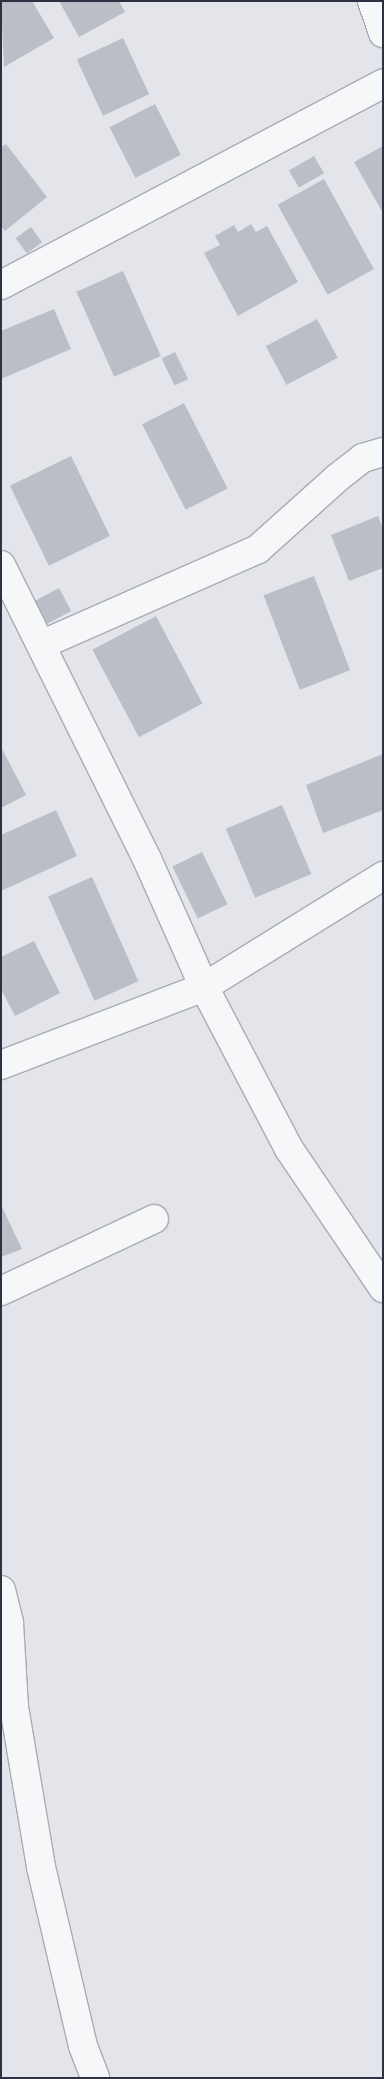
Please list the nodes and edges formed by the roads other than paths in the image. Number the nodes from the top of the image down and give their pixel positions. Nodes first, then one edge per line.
1 (372, 1) edge
2 (383, 34) edge
3 (383, 84) edge
4 (1, 285) edge
5 (383, 452) edge
6 (1, 565) edge
7 (43, 644) junction
8 (383, 876) edge
9 (204, 987) junction
10 (1, 1065) edge
11 (154, 1219) dead end
12 (383, 1288) edge
13 (1, 1291) edge
14 (1, 1590) edge
15 (95, 2078) edge

1 - 2 street
3 - 4 street
5 - 7 street
6 - 7 street
7 - 9 street
8 - 9 street
9 - 10 street
9 - 12 street
11 - 13 street
14 - 15 street

